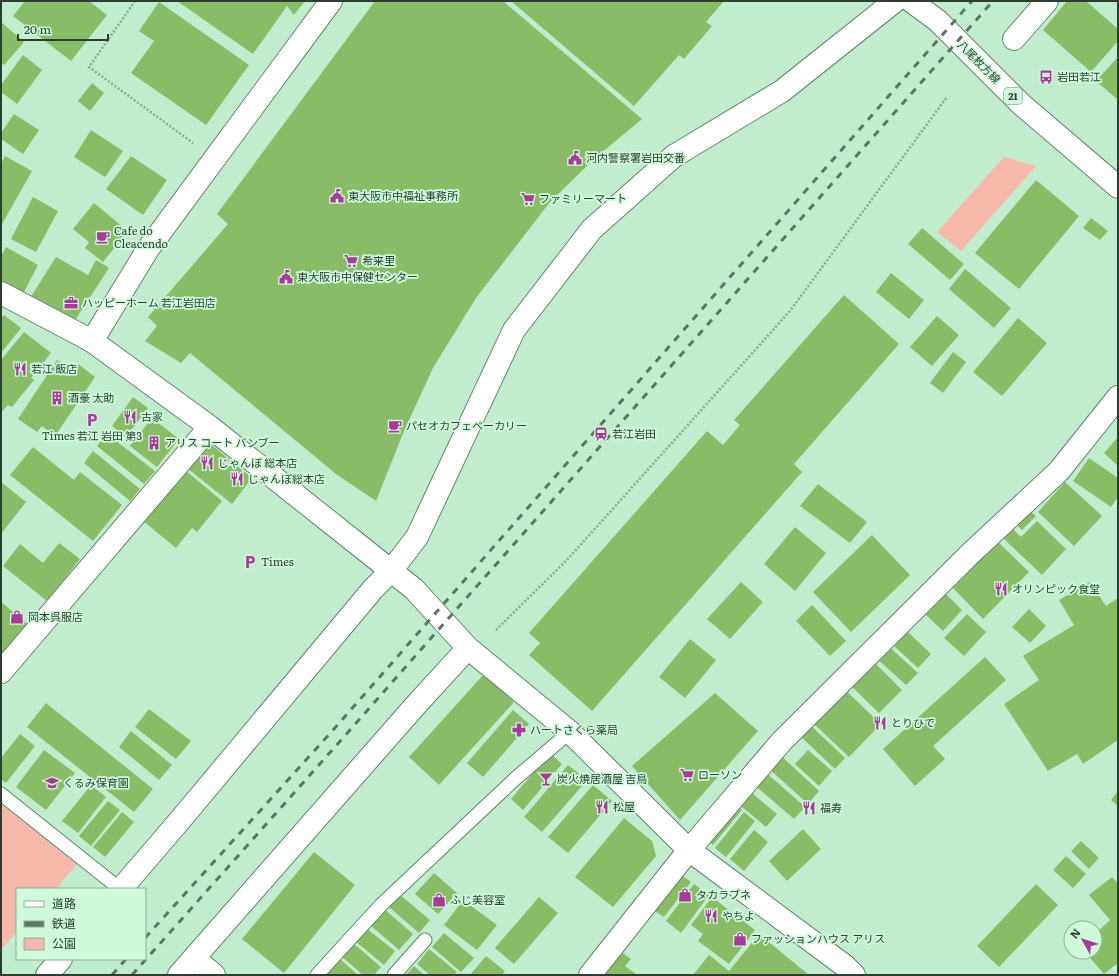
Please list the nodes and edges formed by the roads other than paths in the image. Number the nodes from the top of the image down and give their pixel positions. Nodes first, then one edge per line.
1 (331, 1) edge
2 (895, 1) edge
3 (911, 1) edge
4 (1047, 1) edge
5 (1014, 39) dead end
6 (1118, 187) edge
7 (1, 293) edge
8 (92, 340) junction
9 (1118, 397) edge
10 (210, 426) junction
11 (391, 571) junction
12 (468, 648) junction
13 (1, 672) edge
14 (570, 732) junction
15 (1, 794) edge
16 (689, 850) junction
17 (119, 888) edge
18 (121, 888) edge
19 (425, 940) dead end
20 (194, 958) junction
21 (60, 960) edge
22 (47, 975) edge
23 (179, 975) edge
24 (214, 975) edge
25 (316, 975) edge
26 (394, 975) edge
27 (590, 975) edge
28 (854, 975) edge

1 - 8 street
2 - 11 street
3 - 6 street, 八尾枚方線 / 21
4 - 5 street
7 - 8 street
8 - 10 street
9 - 16 street
10 - 11 street
10 - 13 street
11 - 12 street
11 - 18 street
12 - 14 street
12 - 20 street
14 - 16 street
14 - 25 lane
15 - 17 lane
16 - 27 street
16 - 28 street
19 - 26 lane
20 - 23 street
20 - 24 street
21 - 22 street

